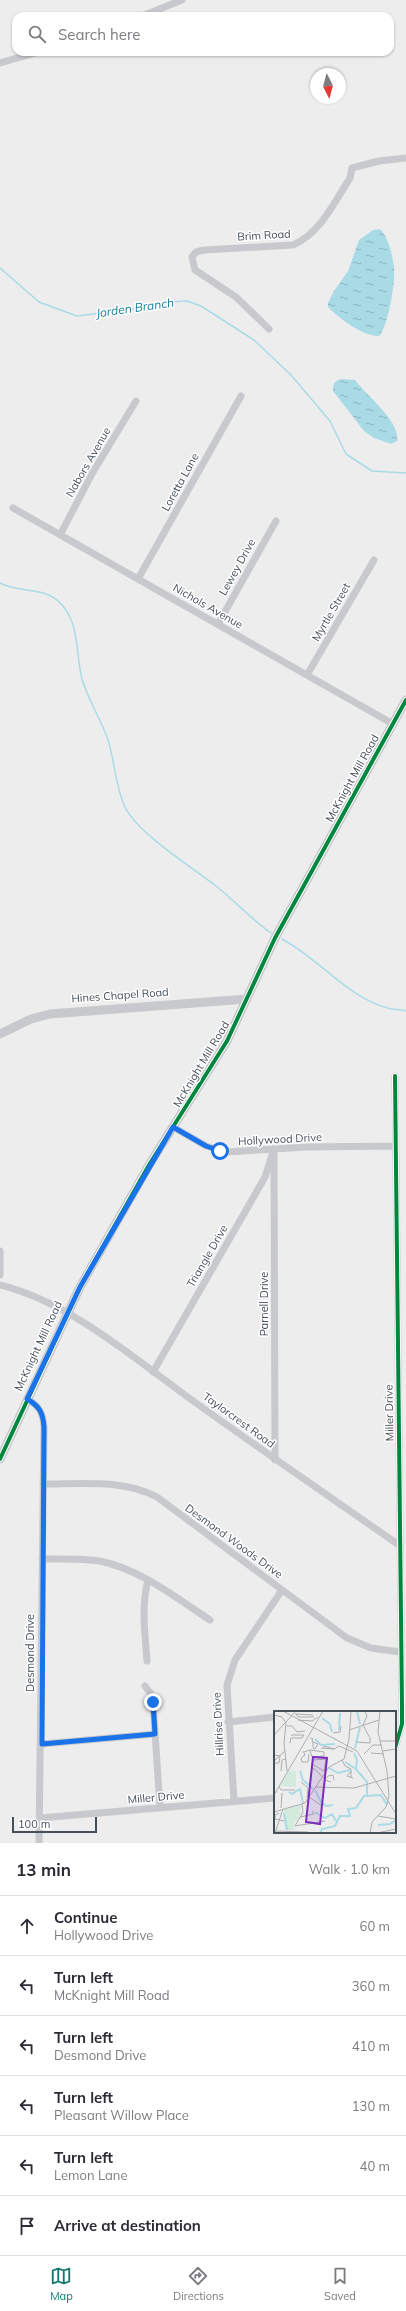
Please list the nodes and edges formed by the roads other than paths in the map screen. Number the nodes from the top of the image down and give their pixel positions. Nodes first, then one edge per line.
1 (182, 0) edge
2 (152, 12) edge
3 (25, 56) edge
4 (0, 63) edge
5 (406, 158) edge
6 (269, 329) dead end
7 (241, 396) dead end
8 (136, 401) dead end
9 (13, 508) dead end
10 (276, 521) dead end
11 (60, 535) junction
12 (374, 560) dead end
13 (138, 579) junction
14 (218, 624) junction
15 (307, 675) junction
16 (406, 700) edge
17 (393, 724) junction
18 (247, 999) junction
19 (0, 1034) edge
20 (395, 1076) dead end
21 (173, 1127) junction
22 (395, 1146) junction
23 (274, 1149) junction
24 (0, 1251) edge
25 (0, 1275) edge
26 (0, 1284) edge
27 (67, 1312) junction
28 (153, 1372) junction
29 (27, 1399) junction
30 (0, 1459) edge
31 (275, 1460) junction
32 (43, 1484) junction
33 (399, 1545) junction
34 (42, 1559) junction
35 (148, 1580) junction
36 (282, 1590) junction
37 (210, 1620) dead end
38 (400, 1652) junction
39 (148, 1661) dead end
40 (145, 1686) dead end
41 (274, 1717) edge
42 (228, 1722) junction
43 (155, 1734) junction
44 (42, 1744) junction
45 (396, 1745) edge
46 (274, 1798) edge
47 (234, 1801) junction
48 (160, 1807) junction
49 (40, 1818) junction
50 (40, 1843) edge

1 - 2 street
3 - 4 street
5 - 6 street, Brim Road
7 - 13 street, Loretta Lane
8 - 11 street, Nabors Avenue
9 - 11 street, Nichols Avenue
10 - 14 street, Lewey Drive
11 - 13 street, Nichols Avenue
12 - 15 street, Myrtle Street
13 - 14 street, Nichols Avenue
14 - 15 street, Nichols Avenue
15 - 17 street, Nichols Avenue
16 - 17 street, McKnight Mill Road
17 - 18 street, McKnight Mill Road
18 - 19 street, Hines Chapel Road
18 - 21 street, McKnight Mill Road
20 - 22 street, Miller Drive
21 - 23 street, Hollywood Drive
21 - 27 street, McKnight Mill Road
22 - 23 street, Hollywood Drive
22 - 33 street, Miller Drive
23 - 28 street, Triangle Drive
23 - 31 street, Parnell Drive
24 - 25 street
26 - 27 street, Taylorcrest Road
27 - 28 street, Taylorcrest Road
27 - 29 street, McKnight Mill Road
28 - 31 street, Taylorcrest Road
29 - 30 street, McKnight Mill Road
29 - 32 street, Desmond Drive
31 - 33 street, Taylorcrest Road
32 - 34 street, Desmond Drive
32 - 36 street, Desmond Woods Drive
33 - 38 street, Miller Drive
34 - 35 street
34 - 44 street, Desmond Drive
35 - 37 street
35 - 39 street
36 - 38 street, Desmond Woods Drive
36 - 42 street, Hillrise Drive
38 - 45 street, Miller Drive
40 - 43 street
41 - 42 street
42 - 47 street, Hillrise Drive
43 - 44 street
43 - 48 street
44 - 49 street, Desmond Drive
46 - 47 street, Miller Drive
47 - 48 street, Miller Drive
48 - 49 street, Miller Drive
49 - 50 street, Desmond Drive

